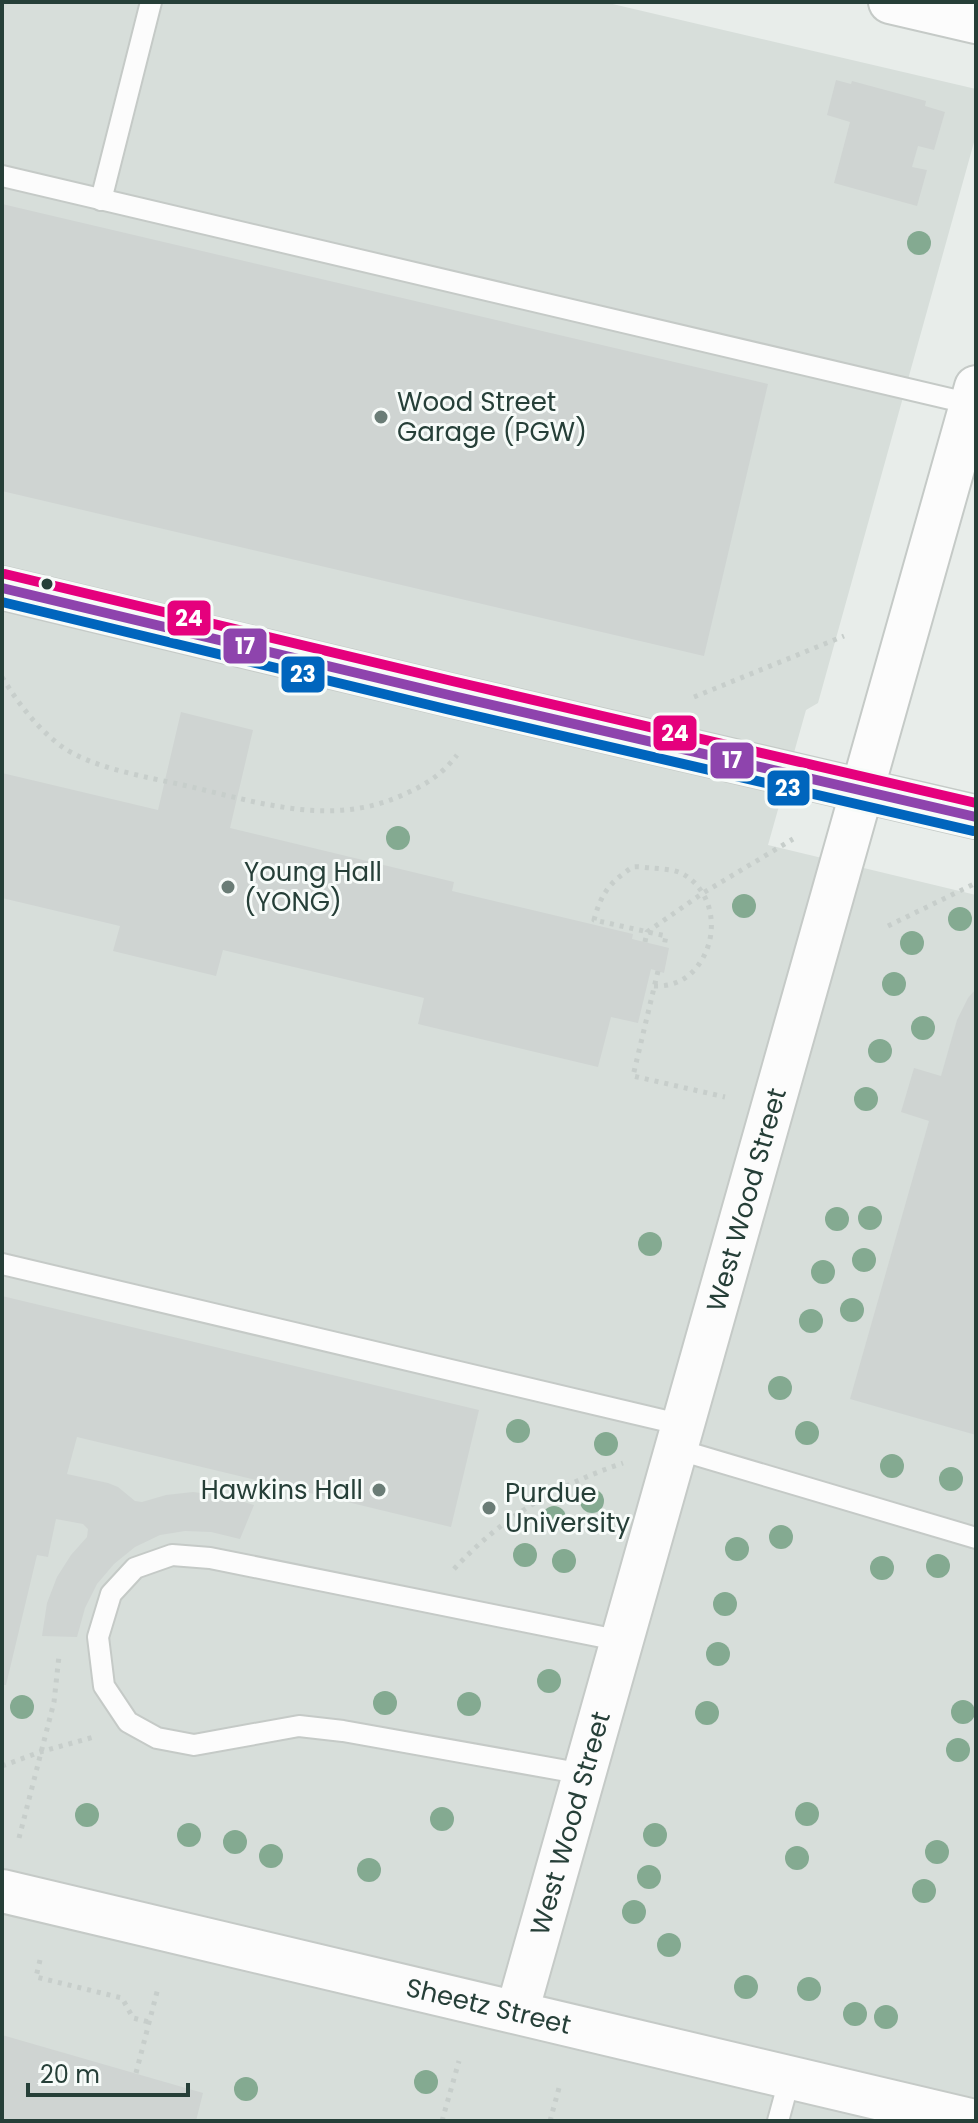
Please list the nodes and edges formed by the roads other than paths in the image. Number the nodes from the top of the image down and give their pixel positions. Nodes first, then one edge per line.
1 (151, 2) edge
2 (890, 2) edge
3 (976, 22) edge
4 (2, 176) edge
5 (101, 200) junction
6 (974, 399) edge
7 (2, 588) edge
8 (862, 790) junction
9 (976, 817) edge
10 (2, 1264) edge
11 (680, 1437) junction
12 (976, 1538) edge
13 (622, 1641) junction
14 (584, 1774) junction
15 (2, 1891) edge
16 (517, 2012) junction
17 (790, 2077) junction
18 (778, 2121) edge
19 (974, 2121) edge

1 - 5 lane
2 - 3 street
4 - 5 lane
5 - 6 lane
6 - 8 street, West Wood Street
7 - 8 street
8 - 9 street
8 - 11 street, West Wood Street
10 - 11 lane
11 - 12 lane
11 - 13 street, West Wood Street
13 - 14 street, West Wood Street
13 - 14 lane
14 - 16 street, West Wood Street
15 - 16 street, Sheetz Street
16 - 17 street, Sheetz Street
17 - 18 lane
17 - 19 street, Sheetz Street

